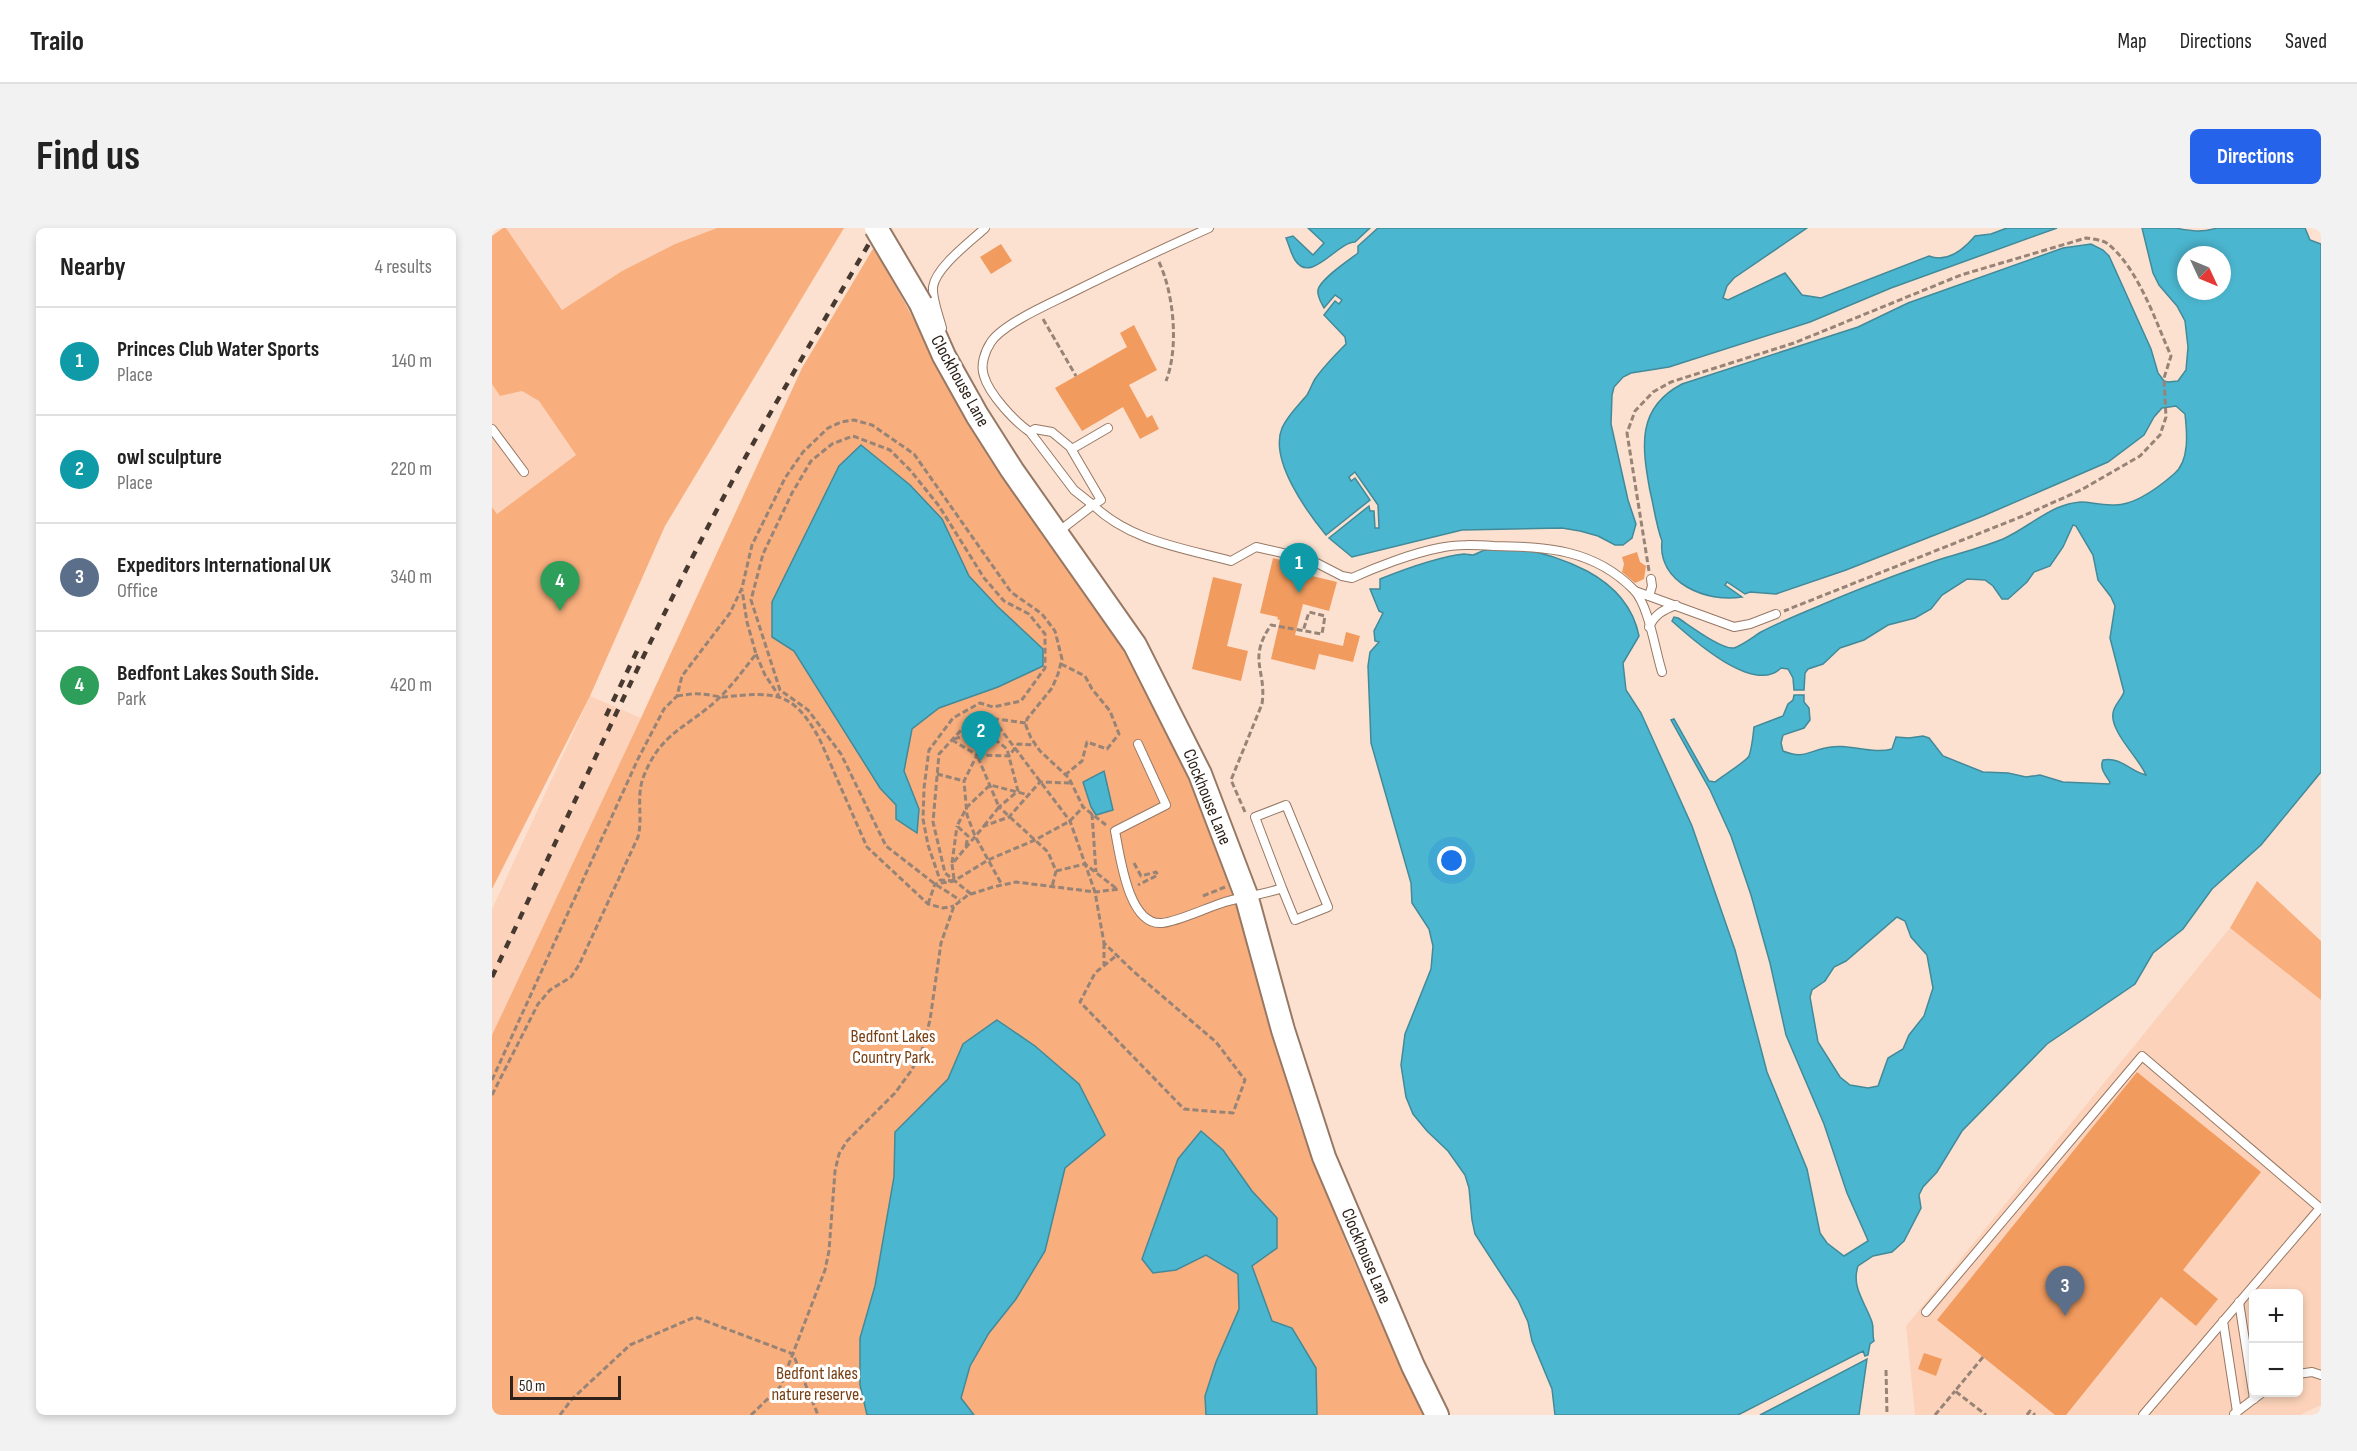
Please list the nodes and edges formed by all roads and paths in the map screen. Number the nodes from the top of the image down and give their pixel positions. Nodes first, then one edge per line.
1 (876, 228) edge
2 (985, 228) edge
3 (1209, 228) edge
4 (1154, 252) junction
5 (1037, 310) junction
6 (944, 356) junction
7 (1076, 376) dead end
8 (1166, 381) dead end
9 (1108, 428) dead end
10 (492, 429) edge
11 (1030, 432) junction
12 (1072, 449) junction
13 (524, 472) dead end
14 (1093, 505) junction
15 (1057, 533) junction
16 (1651, 579) joint
17 (742, 588) junction
18 (1635, 591) junction
19 (1649, 596) junction
20 (1676, 605) junction
21 (1776, 614) joint
22 (1649, 627) junction
23 (1304, 630) junction
24 (756, 654) junction
25 (1061, 664) junction
26 (1662, 672) dead end
27 (677, 696) junction
28 (779, 696) junction
29 (720, 697) junction
30 (993, 719) junction
31 (1026, 723) junction
32 (952, 740) junction
33 (1138, 744) dead end
34 (1036, 745) junction
35 (1016, 750) junction
36 (977, 755) junction
37 (1009, 756) junction
38 (937, 774) junction
39 (1065, 775) junction
40 (964, 780) junction
41 (1040, 782) junction
42 (1072, 783) junction
43 (990, 784) junction
44 (1018, 791) junction
45 (1029, 795) junction
46 (967, 807) junction
47 (999, 807) junction
48 (1083, 807) junction
49 (1092, 814) junction
50 (1009, 817) junction
51 (1255, 817) junction
52 (1070, 821) junction
53 (957, 826) junction
54 (984, 826) junction
55 (1115, 831) junction
56 (975, 836) junction
57 (1035, 840) junction
58 (966, 847) junction
59 (988, 860) junction
60 (1133, 862) dead end
61 (952, 864) junction
62 (1085, 864) junction
63 (1056, 871) junction
64 (1096, 873) junction
65 (954, 880) junction
66 (935, 884) junction
67 (1002, 885) junction
68 (1052, 886) junction
69 (1127, 888) junction
70 (1136, 888) dead end
71 (1282, 888) junction
72 (1117, 889) junction
73 (1238, 890) junction
74 (1095, 892) junction
75 (971, 894) junction
76 (1197, 899) dead end
77 (960, 900) junction
78 (928, 904) junction
79 (954, 906) junction
80 (1104, 943) junction
81 (1117, 955) junction
82 (1104, 965) junction
83 (492, 1080) edge
84 (492, 1095) edge
85 (2320, 1207) edge
86 (2239, 1302) junction
87 (1926, 1312) dead end
88 (2223, 1320) junction
89 (793, 1354) junction
90 (1983, 1357) dead end
91 (1886, 1370) dead end
92 (2303, 1373) edge
93 (2321, 1375) edge
94 (1955, 1391) junction
95 (2257, 1397) edge
96 (2254, 1399) junction
97 (2235, 1414) edge
98 (560, 1415) edge
99 (751, 1415) edge
100 (818, 1415) edge
101 (1437, 1415) edge
102 (1887, 1415) edge
103 (1935, 1415) edge
104 (1986, 1415) edge
105 (2027, 1415) edge
106 (2035, 1415) edge
107 (2143, 1415) edge

1 - 6 main road, Clockhouse Lane, bridge
2 - 6 lane
3 - 4 lane
4 - 5 lane
4 - 8 path
5 - 7 path
5 - 11 lane
6 - 15 main road, Clockhouse Lane
9 - 12 lane
10 - 13 lane
11 - 12 lane
11 - 14 lane
12 - 14 lane
14 - 15 lane
14 - 18 lane
15 - 73 main road, Clockhouse Lane
16 - 19 lane
16 - 21 path
17 - 24 path
17 - 25 path
17 - 27 path
18 - 19 lane
18 - 22 lane
19 - 20 lane
20 - 21 lane
20 - 22 lane
22 - 26 lane
23 - 23 path
23 - 51 path
24 - 28 path
24 - 29 path
25 - 31 path
25 - 39 path
27 - 29 path
27 - 83 path
28 - 29 path
28 - 78 path
29 - 84 path
30 - 31 path
30 - 32 path
30 - 35 path
31 - 34 path
32 - 36 path
32 - 37 path
32 - 38 path
33 - 55 lane
34 - 35 path
34 - 39 path
35 - 37 path
35 - 41 path
36 - 37 path
36 - 40 path
36 - 43 path
37 - 44 path
38 - 40 path
38 - 65 path
39 - 42 path
40 - 46 path
41 - 42 path
41 - 45 path
41 - 52 path
42 - 48 path
43 - 44 path
43 - 46 path
43 - 47 path
44 - 45 path
44 - 47 path
45 - 50 path
46 - 53 path
46 - 56 path
47 - 50 path
47 - 54 path
48 - 49 path
48 - 52 path
49 - 55 path
49 - 64 path
50 - 54 path
50 - 57 path
51 - 71 lane
51 - 71 lane
52 - 57 path
52 - 62 path
53 - 58 path
53 - 61 path
54 - 56 path
55 - 69 lane
56 - 58 path
56 - 59 path
57 - 59 path
57 - 63 path
58 - 61 path
59 - 65 path
59 - 67 path
60 - 70 path
61 - 65 path
62 - 63 path
62 - 64 path
62 - 74 path
63 - 68 path
64 - 72 path
65 - 66 path
65 - 66 path
65 - 75 path
66 - 77 path
66 - 78 path
67 - 68 path
67 - 75 path
68 - 74 path
69 - 72 path
69 - 73 lane
71 - 73 lane
72 - 74 path
73 - 76 path
73 - 101 main road, Clockhouse Lane
74 - 80 path
75 - 77 path
77 - 79 path
78 - 79 path
79 - 89 path
80 - 81 path
80 - 82 path
81 - 82 path
81 - 82 path
85 - 86 lane
85 - 87 lane
86 - 88 lane
86 - 96 lane
88 - 97 lane
88 - 107 lane
89 - 98 path
89 - 99 path
89 - 100 path
90 - 94 path
91 - 102 path
92 - 93 lane
94 - 103 path
94 - 104 path
95 - 96 lane
96 - 97 lane
105 - 106 path

